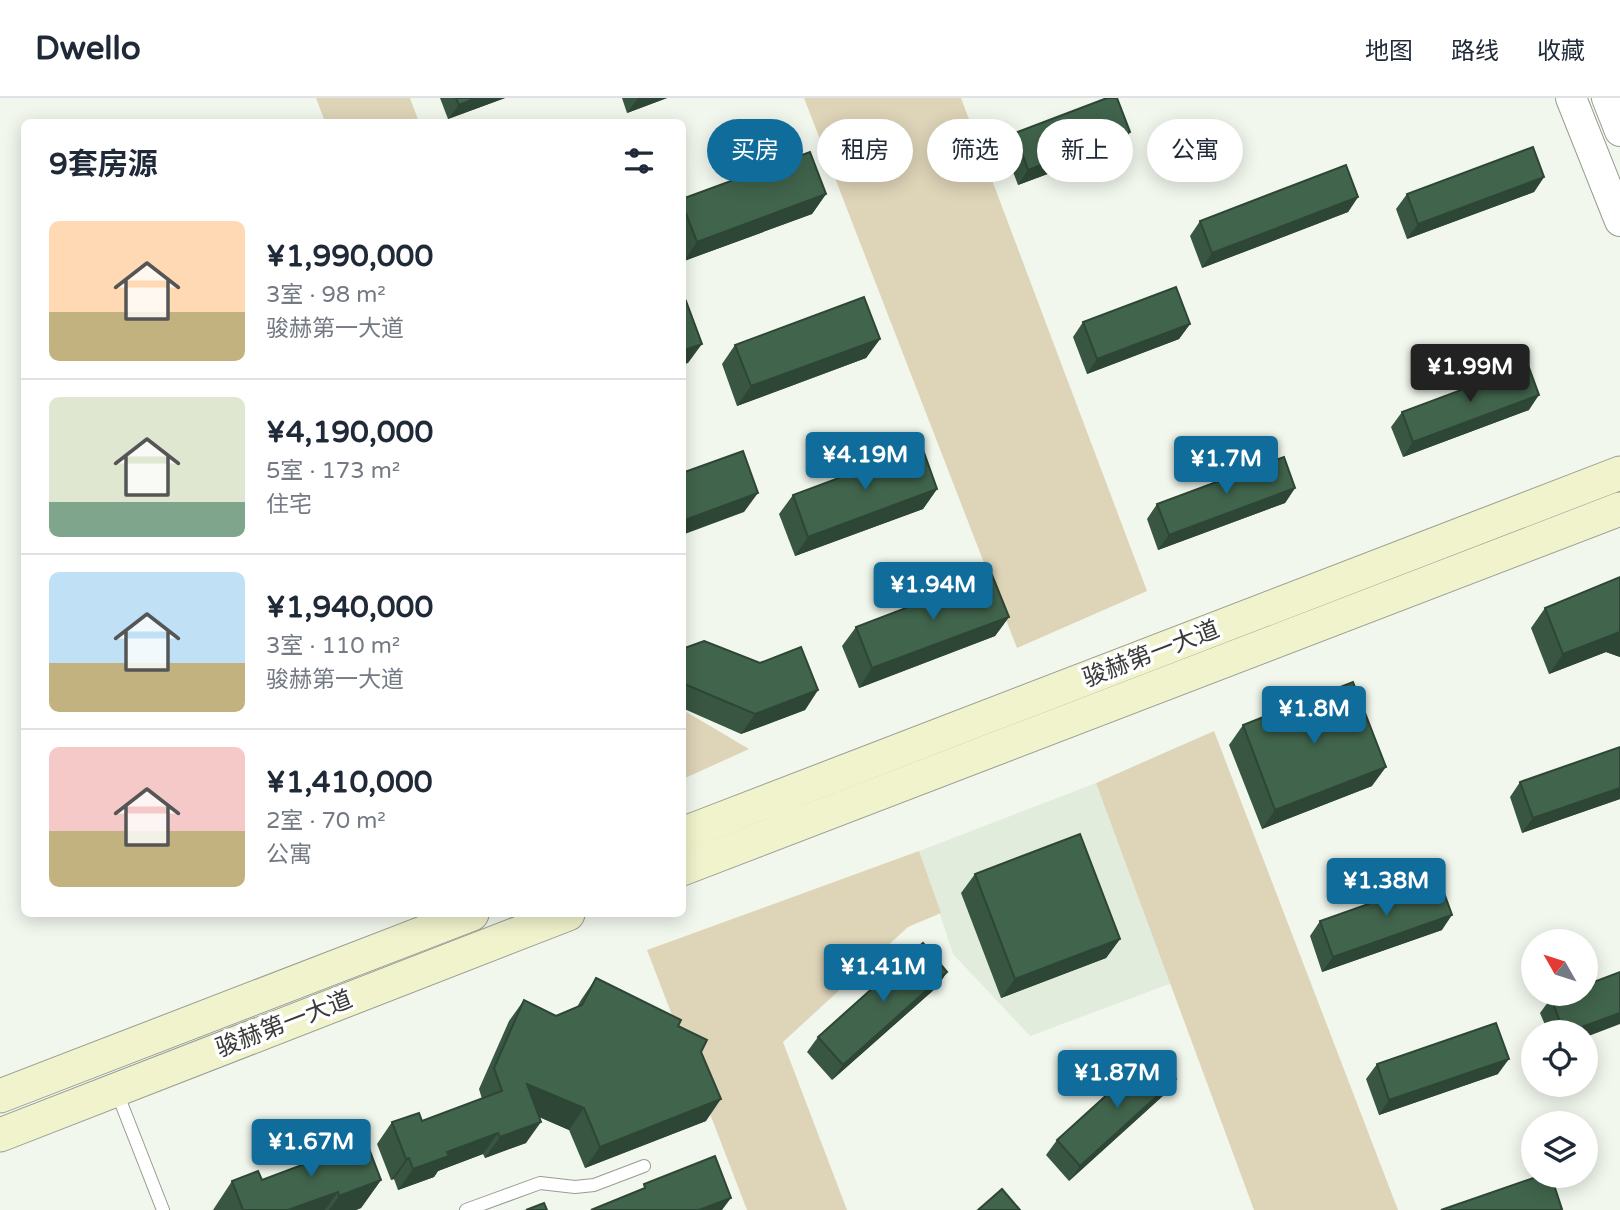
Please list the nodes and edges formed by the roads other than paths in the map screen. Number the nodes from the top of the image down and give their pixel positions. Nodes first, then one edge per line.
1 (1571, 98) edge
2 (1607, 98) edge
3 (1620, 131) edge
4 (1620, 220) edge
5 (1620, 473) edge
6 (1620, 509) edge
7 (686, 832) edge
8 (686, 867) edge
9 (464, 917) edge
10 (560, 917) edge
11 (116, 1090) junction
12 (0, 1096) edge
13 (0, 1135) edge
14 (644, 1166) dead end
15 (163, 1210) edge
16 (466, 1210) edge

1 - 4 street
2 - 3 street
5 - 7 main road, 骏赫第一大道
6 - 8 main road, 骏赫第一大道
9 - 12 main road, 骏赫第一大道
10 - 11 main road, 骏赫第一大道
11 - 13 main road, 骏赫第一大道
11 - 15 lane
14 - 16 lane

